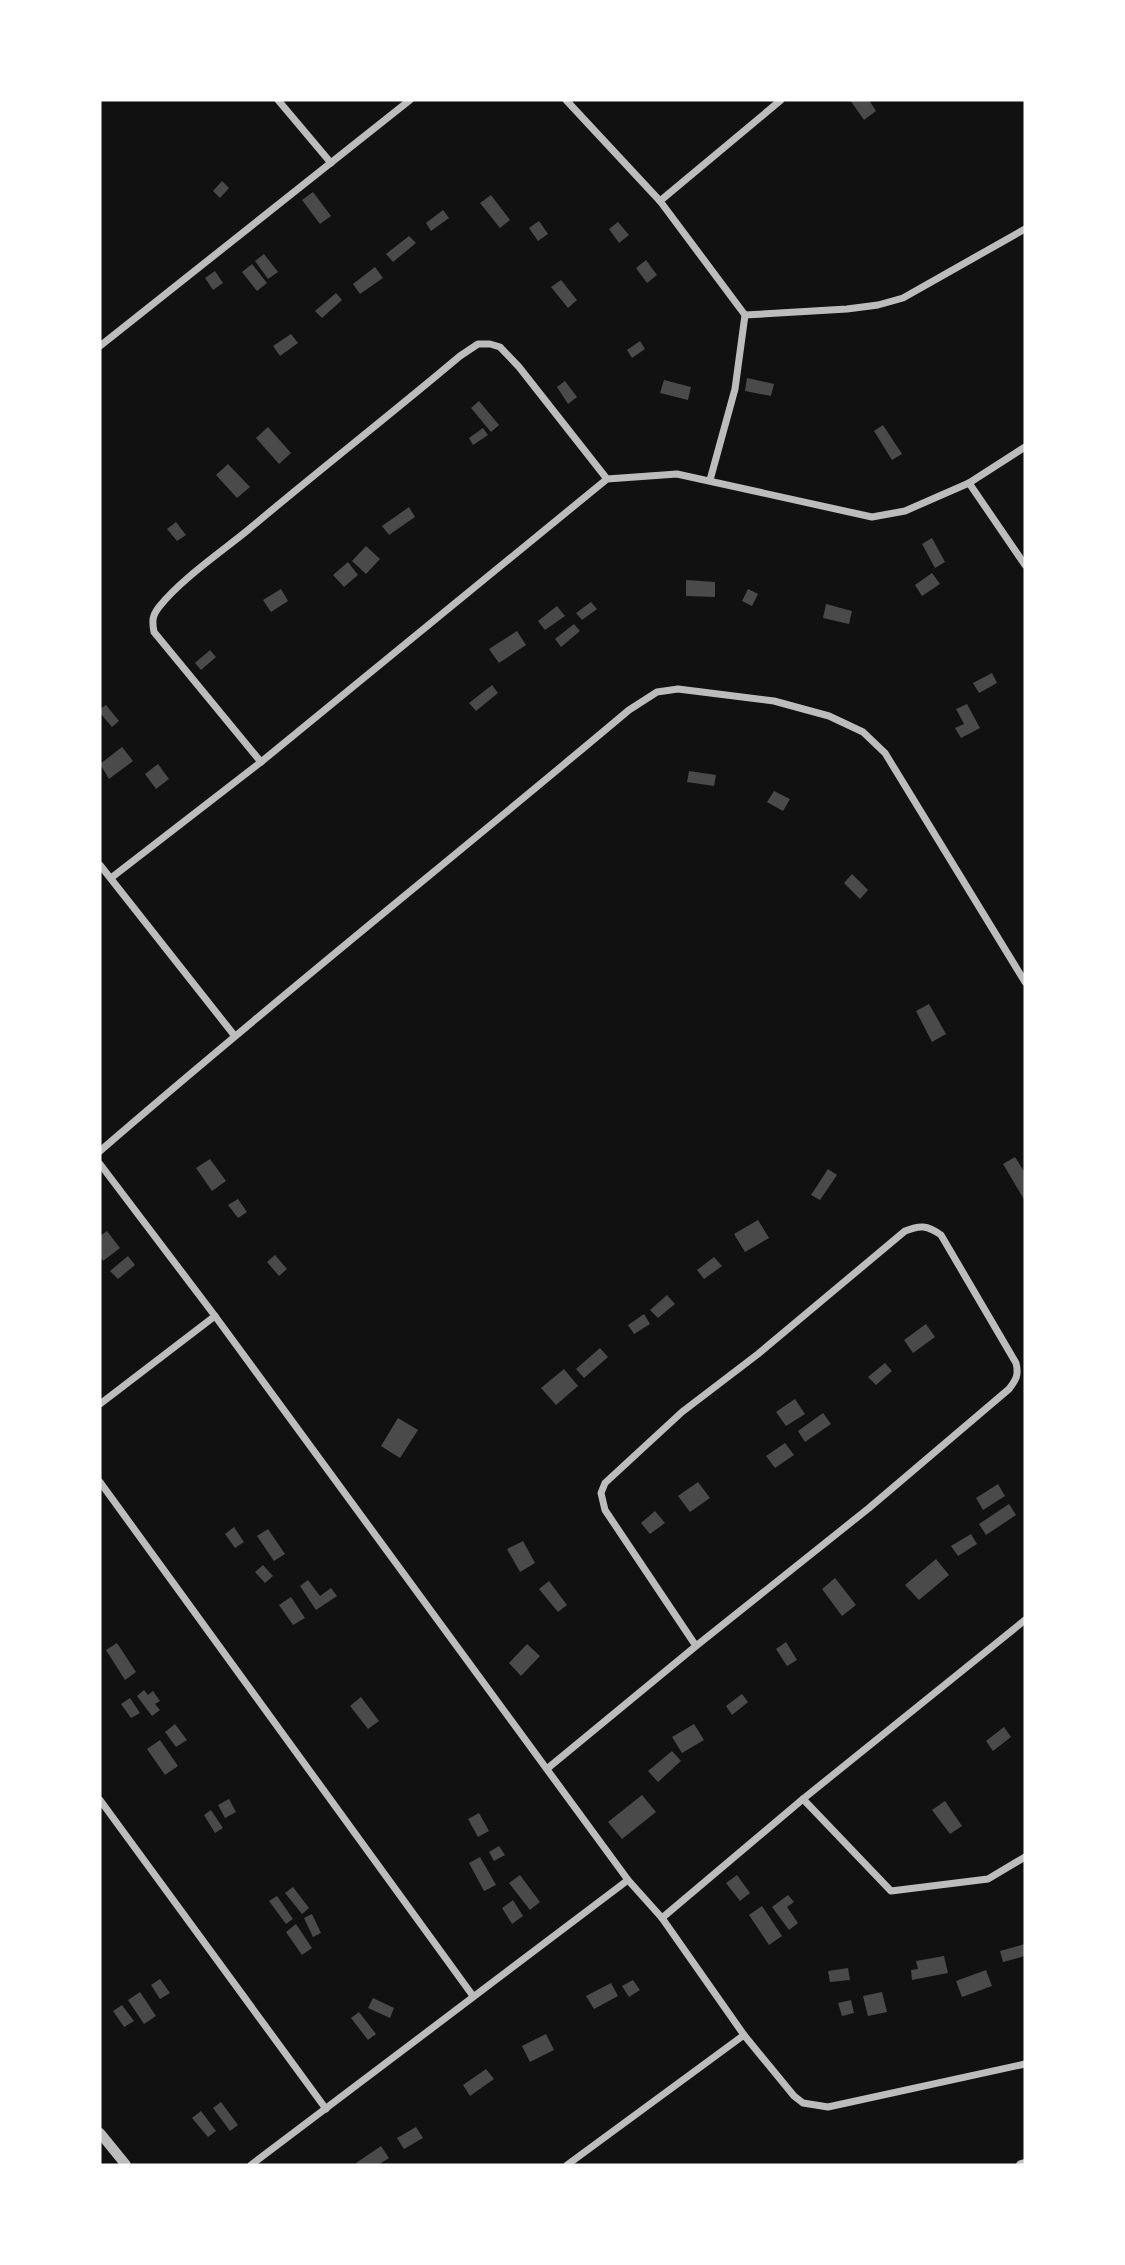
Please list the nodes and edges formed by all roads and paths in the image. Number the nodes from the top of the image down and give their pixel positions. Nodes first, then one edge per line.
1 (278, 100) edge
2 (410, 100) edge
3 (566, 100) edge
4 (781, 100) edge
5 (331, 163) junction
6 (660, 201) junction
7 (1025, 229) edge
8 (745, 315) junction
9 (100, 346) edge
10 (1025, 447) edge
11 (607, 479) junction
12 (710, 480) junction
13 (969, 483) junction
14 (1025, 565) edge
15 (261, 762) junction
16 (100, 865) edge
17 (111, 878) junction
18 (1025, 982) edge
19 (234, 1035) junction
20 (100, 1151) edge
21 (100, 1164) edge
22 (215, 1316) junction
23 (100, 1404) edge
24 (100, 1482) edge
25 (1025, 1619) edge
26 (696, 1646) junction
27 (548, 1768) junction
28 (803, 1799) junction
29 (100, 1800) edge
30 (1025, 1857) edge
31 (628, 1880) junction
32 (662, 1918) junction
33 (473, 1996) junction
34 (744, 2035) junction
35 (1025, 2064) edge
36 (326, 2109) junction
37 (100, 2133) edge
38 (126, 2165) edge
39 (251, 2165) edge
40 (568, 2165) edge

1 - 5 street
2 - 5 street
3 - 6 street
4 - 6 street
5 - 9 street
6 - 8 street
7 - 8 street
8 - 12 street
10 - 13 street
11 - 12 street
11 - 15 street
11 - 15 street
12 - 13 street
13 - 14 street
15 - 17 street
16 - 17 street
17 - 19 street
18 - 19 street
19 - 20 street
21 - 22 street
22 - 23 street
22 - 27 street
24 - 33 street
25 - 28 street
26 - 26 street
26 - 27 street
27 - 31 street
28 - 30 street
28 - 32 street
29 - 36 street
31 - 32 street
31 - 33 street
32 - 34 street
33 - 36 street
34 - 35 street
34 - 40 street
36 - 39 street
37 - 38 street

